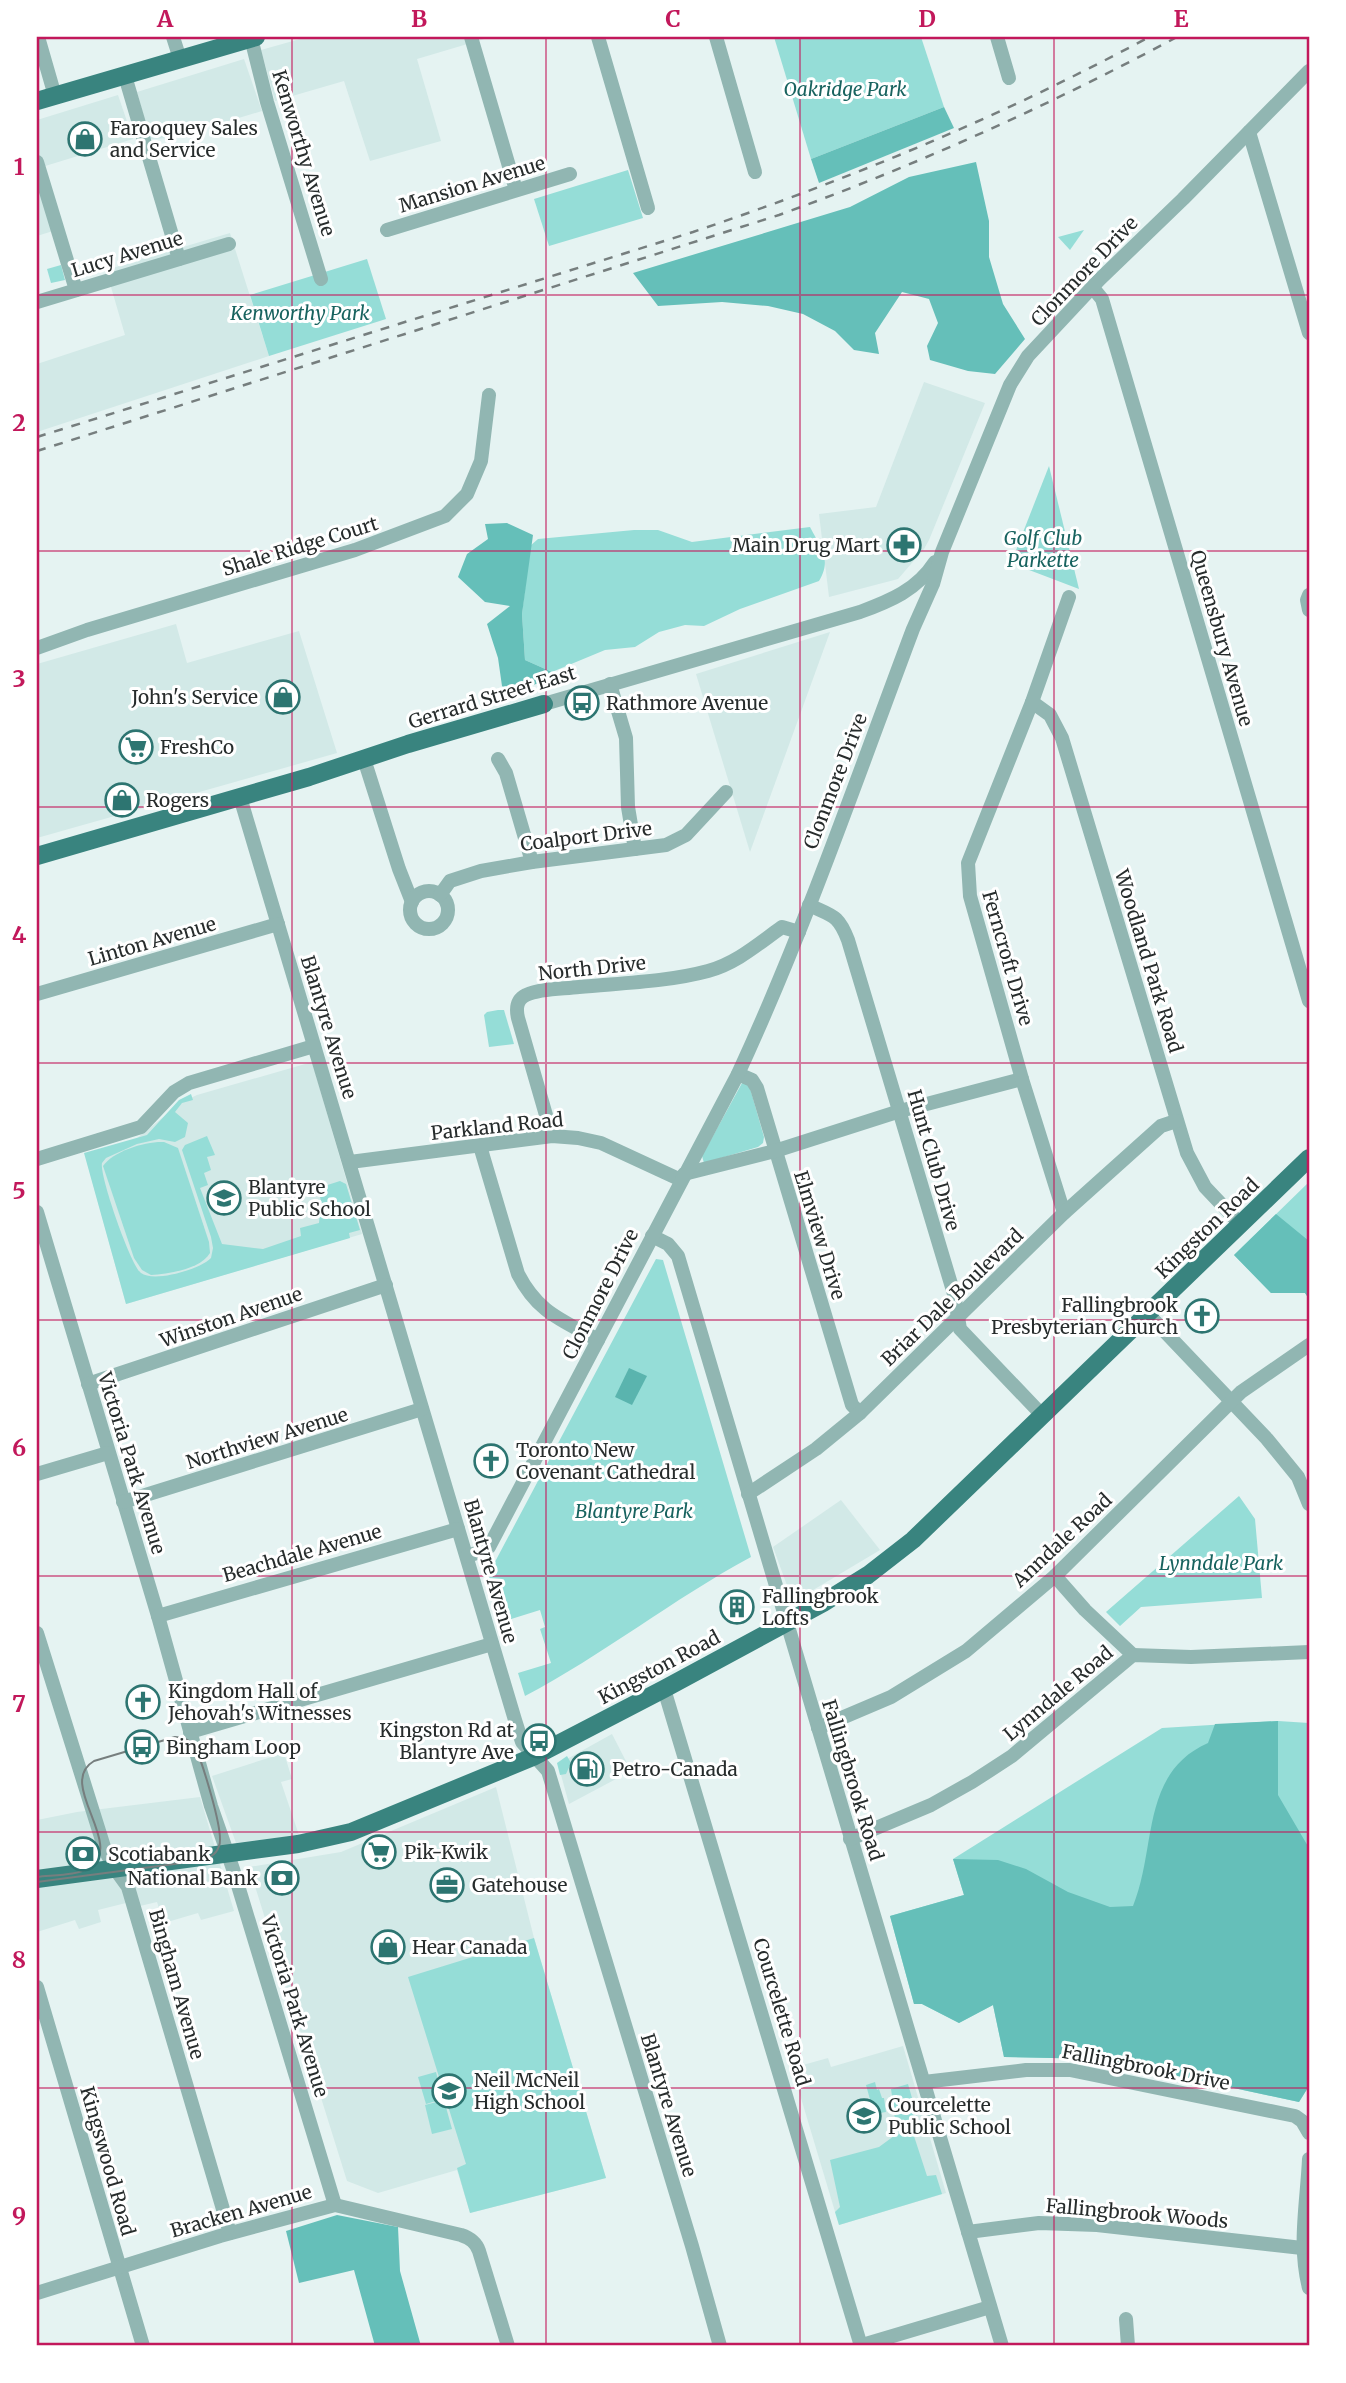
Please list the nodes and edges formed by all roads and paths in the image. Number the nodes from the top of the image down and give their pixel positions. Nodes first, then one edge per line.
1 (38, 37) edge
2 (173, 37) edge
3 (253, 37) edge
4 (471, 37) edge
5 (598, 37) edge
6 (716, 37) edge
7 (997, 37) edge
8 (180, 59) junction
9 (1309, 71) edge
10 (125, 76) junction
11 (1009, 78) dead end
12 (55, 96) junction
13 (37, 101) edge
14 (1250, 132) junction
15 (37, 162) edge
16 (755, 172) dead end
17 (570, 174) dead end
18 (516, 190) junction
19 (648, 208) dead end
20 (387, 230) dead end
21 (229, 244) dead end
22 (178, 259) junction
23 (321, 279) dead end
24 (1093, 288) junction
25 (76, 290) junction
26 (37, 302) edge
27 (1309, 333) edge
28 (489, 395) dead end
29 (942, 552) junction
30 (902, 594) junction
31 (1069, 597) dead end
32 (919, 619) junction
33 (37, 648) edge
34 (610, 684) junction
35 (1032, 702) junction
36 (544, 704) joint
37 (364, 759) junction
38 (499, 759) dead end
39 (726, 792) dead end
40 (240, 797) junction
41 (635, 849) junction
42 (37, 856) edge
43 (532, 862) junction
44 (440, 895) junction
45 (412, 902) junction
46 (809, 905) junction
47 (278, 924) junction
48 (799, 932) junction
49 (37, 994) edge
50 (1309, 1001) edge
51 (314, 1046) junction
52 (738, 1074) junction
53 (1022, 1079) junction
54 (900, 1111) junction
55 (1176, 1121) junction
56 (552, 1136) junction
57 (480, 1146) junction
58 (775, 1151) junction
59 (1309, 1158) edge
60 (37, 1159) edge
61 (350, 1162) junction
62 (682, 1177) junction
63 (37, 1212) edge
64 (1064, 1213) junction
65 (1241, 1225) junction
66 (652, 1236) junction
67 (386, 1285) junction
68 (1148, 1314) junction
69 (958, 1318) junction
70 (598, 1340) junction
71 (1309, 1345) edge
72 (88, 1384) junction
73 (1232, 1401) junction
74 (422, 1409) junction
75 (860, 1413) junction
76 (1043, 1416) junction
77 (107, 1453) junction
78 (37, 1474) edge
79 (748, 1494) junction
80 (123, 1502) junction
81 (1309, 1504) edge
82 (458, 1529) junction
83 (467, 1556) junction
84 (1055, 1576) junction
85 (158, 1616) junction
86 (786, 1624) junction
87 (37, 1633) edge
88 (492, 1644) junction
89 (1309, 1652) edge
90 (1133, 1655) junction
91 (664, 1689) junction
92 (817, 1728) junction
93 (190, 1732) junction
94 (533, 1757) junction
95 (850, 1839) junction
96 (227, 1854) junction
97 (115, 1869) junction
98 (37, 1879) edge
99 (37, 1987) edge
100 (924, 2082) junction
101 (1309, 2133) edge
102 (1309, 2159) edge
103 (335, 2204) junction
104 (968, 2232) junction
105 (230, 2233) junction
106 (1302, 2249) junction
107 (119, 2267) junction
108 (1309, 2288) edge
109 (37, 2292) edge
110 (990, 2306) junction
111 (1126, 2319) dead end
112 (143, 2346) edge
113 (508, 2346) edge
114 (720, 2346) edge
115 (861, 2346) edge
116 (1002, 2346) edge
117 (1128, 2346) edge

1 - 12 street
2 - 8 street
3 - 8 main road
3 - 23 street, Kenworthy Avenue
4 - 18 street
5 - 19 street
6 - 16 street
7 - 11 street
8 - 10 main road
9 - 14 street, Clonmore Drive
10 - 12 main road
10 - 22 street
12 - 13 main road
14 - 24 street, Clonmore Drive
14 - 27 street
15 - 25 street
17 - 18 street, Mansion Avenue
18 - 20 street, Mansion Avenue
21 - 22 street, Lucy Avenue
22 - 25 street, Lucy Avenue
24 - 29 street, Clonmore Drive
24 - 50 street, Queensbury Avenue
25 - 26 street, Lucy Avenue
28 - 33 street, Shale Ridge Court
29 - 30 street, Gerrard Street East
29 - 32 street, Clonmore Drive
30 - 32 street
30 - 34 street, Gerrard Street East
31 - 35 street, Ferncroft Drive
32 - 46 street, Clonmore Drive
34 - 36 street, Gerrard Street East
34 - 41 street
35 - 53 street, Ferncroft Drive
35 - 55 street, Woodland Park Road
36 - 37 main road, Gerrard Street East
37 - 40 main road, Gerrard Street East
37 - 45 street
38 - 43 street
39 - 41 street, Coalport Drive
40 - 42 main road, Gerrard Street East
40 - 47 street, Blantyre Avenue
41 - 43 street, Coalport Drive
43 - 44 street, Coalport Drive
44 - 45 street, Coalport Drive
44 - 45 street
46 - 48 street, Clonmore Drive
46 - 54 street, Hunt Club Drive
47 - 49 street, Linton Avenue
47 - 51 street, Blantyre Avenue
48 - 52 street, Clonmore Drive
48 - 56 street, North Drive
51 - 60 street
51 - 61 street, Blantyre Avenue
52 - 58 street, Elmview Drive
52 - 62 street, Clonmore Drive
53 - 54 street
53 - 64 street, Ferncroft Drive
54 - 58 street
54 - 69 street, Hunt Club Drive
55 - 64 street, Briar Dale Boulevard
55 - 65 street, Woodland Park Road
56 - 57 street, Parkland Road
56 - 62 street, Parkland Road
57 - 61 street, Parkland Road
57 - 70 street
58 - 62 street
58 - 75 street, Elmview Drive
59 - 65 main road, Kingston Road
61 - 67 street, Blantyre Avenue
62 - 66 street, Clonmore Drive
63 - 72 street, Victoria Park Avenue
64 - 69 street, Briar Dale Boulevard
65 - 68 main road, Kingston Road
66 - 70 street, Clonmore Drive
66 - 79 street, Fallingbrook Road
67 - 72 street, Winston Avenue
67 - 74 street, Blantyre Avenue
68 - 73 street
68 - 76 main road, Kingston Road
69 - 75 street, Briar Dale Boulevard
69 - 76 street, Hunt Club Drive
70 - 83 street, Clonmore Drive
71 - 73 street, Anndale Road
72 - 77 street, Victoria Park Avenue
73 - 81 street
73 - 84 street, Anndale Road
74 - 80 street, Northview Avenue
74 - 82 street, Blantyre Avenue
75 - 79 street, Briar Dale Boulevard
76 - 86 main road, Kingston Road
77 - 78 street
77 - 80 street, Victoria Park Avenue
79 - 86 street, Fallingbrook Road
80 - 85 street, Victoria Park Avenue
82 - 83 street, Blantyre Avenue
82 - 85 street, Beachdale Avenue
83 - 88 street, Blantyre Avenue
84 - 90 street
84 - 92 street, Anndale Road
85 - 93 street, Victoria Park Avenue
86 - 91 main road, Kingston Road
86 - 92 street, Fallingbrook Road
87 - 97 street, Bingham Avenue
88 - 93 street
88 - 94 street, Blantyre Avenue
89 - 90 street, Lynndale Road
90 - 95 street, Lynndale Road
91 - 94 main road, Kingston Road
91 - 115 street, Courcelette Road
92 - 95 street, Fallingbrook Road
93 - 96 street, Victoria Park Avenue
94 - 96 main road, Kingston Road
94 - 114 street, Blantyre Avenue
95 - 100 street, Fallingbrook Road
96 - 97 main road, Kingston Road
96 - 103 street, Victoria Park Avenue
97 - 98 main road, Kingston Road
97 - 105 street, Bingham Avenue
99 - 107 street, Kingswood Road
100 - 101 street, Fallingbrook Drive
100 - 104 street, Fallingbrook Road
102 - 106 street
103 - 105 street, Bracken Avenue
103 - 113 street
104 - 106 street, Fallingbrook Woods
104 - 110 street, Fallingbrook Road
105 - 107 street, Bracken Avenue
106 - 108 street
107 - 109 street, Bracken Avenue
107 - 112 street, Kingswood Road
110 - 115 street
110 - 116 street, Fallingbrook Road
111 - 117 street

